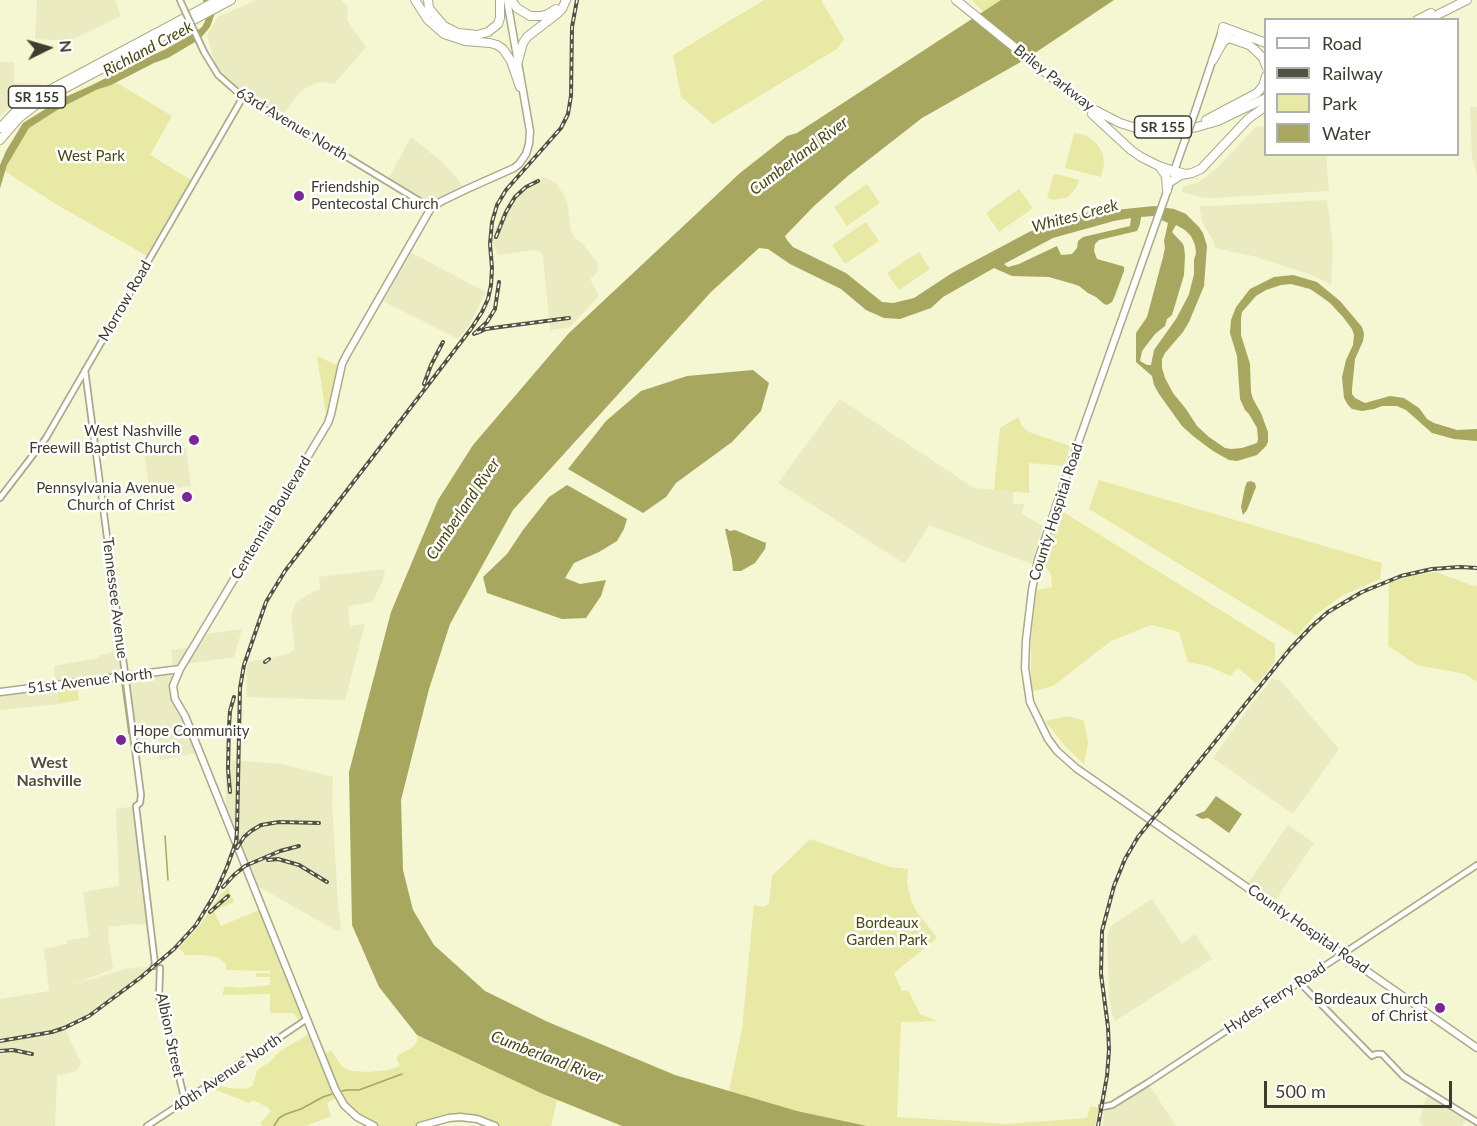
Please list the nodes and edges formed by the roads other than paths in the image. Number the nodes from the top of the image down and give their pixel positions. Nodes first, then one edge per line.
1 (180, 0) edge
2 (231, 0) edge
3 (416, 0) edge
4 (428, 0) edge
5 (506, 0) edge
6 (564, 0) edge
7 (956, 0) edge
8 (1456, 0) edge
9 (1467, 0) edge
10 (217, 3) edge
11 (966, 5) edge
12 (198, 14) junction
13 (1421, 18) edge
14 (1431, 18) edge
15 (1223, 29) junction
16 (1229, 38) junction
17 (1264, 42) edge
18 (1213, 60) junction
19 (518, 61) junction
20 (1264, 61) edge
21 (1264, 83) edge
22 (1063, 84) junction
23 (520, 87) junction
24 (1264, 94) edge
25 (1074, 96) junction
26 (243, 98) junction
27 (1264, 99) edge
28 (1264, 107) edge
29 (527, 114) junction
30 (1206, 120) junction
31 (0, 128) edge
32 (0, 140) edge
33 (1159, 166) junction
34 (1174, 171) junction
35 (1186, 174) junction
36 (1169, 186) junction
37 (431, 208) junction
38 (85, 370) junction
39 (0, 498) edge
40 (180, 669) junction
41 (125, 676) junction
42 (0, 692) edge
43 (1477, 865) edge
44 (1343, 953) junction
45 (154, 966) dead end
46 (160, 968) dead end
47 (1300, 983) junction
48 (307, 1019) junction
49 (1477, 1048) edge
50 (185, 1101) junction
51 (1101, 1107) dead end
52 (1477, 1122) edge
53 (147, 1126) edge
54 (374, 1126) edge
55 (420, 1126) edge
56 (495, 1126) edge

1 - 26 street, 63rd Avenue North, bridge
2 - 10 highway, SR 155
3 - 23 highway
4 - 5 highway
5 - 6 highway
5 - 19 main road
5 - 23 main road
6 - 19 highway
7 - 11 highway, Briley Parkway / SR 155
8 - 13 highway
9 - 14 highway
10 - 12 highway, SR 155
11 - 22 highway, Briley Parkway / SR 155
12 - 31 highway, SR 155
12 - 32 highway, SR 155
15 - 16 highway
15 - 17 highway
15 - 18 main road, County Hospital Road
16 - 18 highway
16 - 20 highway
18 - 34 main road, County Hospital Road, bridge
19 - 29 main road
21 - 30 highway
22 - 25 highway, Briley Parkway / SR 155
22 - 30 highway, Briley Parkway / SR 155
23 - 29 main road
24 - 30 highway, Briley Parkway / SR 155
25 - 27 highway, Briley Parkway / SR 155
25 - 33 highway
26 - 37 street, 63rd Avenue North
26 - 38 street, Morrow Road
28 - 35 highway
29 - 37 main road
33 - 34 highway
33 - 36 highway
34 - 35 highway
34 - 36 main road, County Hospital Road
35 - 36 highway
36 - 44 main road, County Hospital Road
37 - 40 main road, Centennial Boulevard
38 - 39 street, Morrow Road
38 - 41 street, Tennessee Avenue
40 - 41 main road, 51st Avenue North
40 - 48 main road, Centennial Boulevard
41 - 42 main road, 51st Avenue North
41 - 45 street, Tennessee Avenue
43 - 44 street, Hydes Ferry Road
44 - 47 street, Hydes Ferry Road
44 - 49 main road, County Hospital Road
46 - 50 street, Albion Street
47 - 51 street, Hydes Ferry Road
47 - 52 street
48 - 50 street, 40th Avenue North
48 - 54 main road, Centennial Boulevard
50 - 53 street, 40th Avenue North
55 - 56 main road

